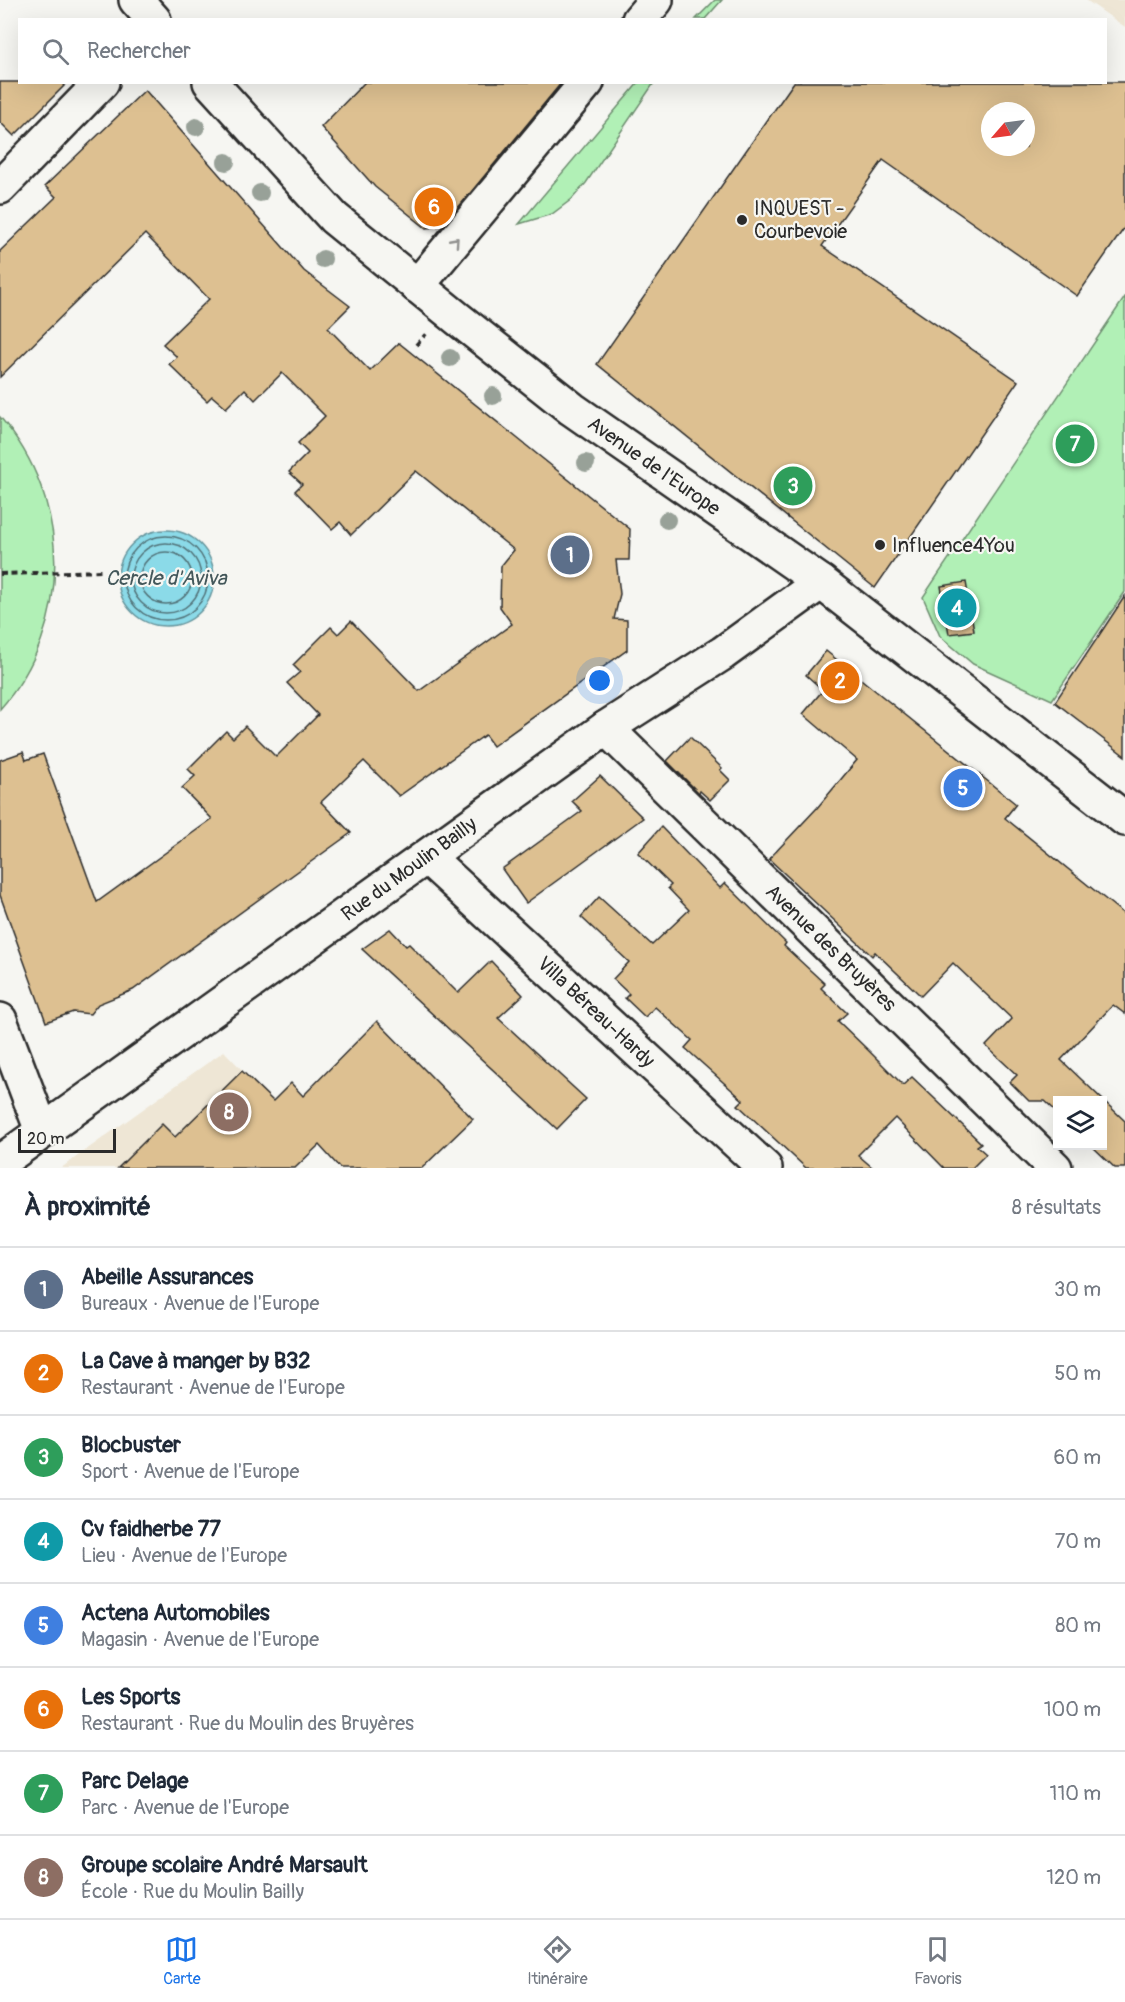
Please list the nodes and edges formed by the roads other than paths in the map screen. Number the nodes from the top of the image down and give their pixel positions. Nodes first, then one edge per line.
1 (136, 0) edge
2 (656, 0) edge
3 (151, 18) edge
4 (641, 18) edge
5 (100, 84) edge
6 (212, 84) edge
7 (585, 84) edge
8 (0, 187) edge
9 (417, 286) junction
10 (821, 582) junction
11 (606, 728) junction
12 (1125, 819) edge
13 (427, 857) junction
14 (0, 1020) edge
15 (42, 1131) junction
16 (0, 1162) edge
17 (765, 1168) edge
18 (1055, 1168) edge

1 - 3 street
2 - 4 street
5 - 8 street
6 - 9 street, Avenue de l'Europe
9 -> 7 street
9 - 10 street, Avenue de l'Europe
10 - 11 street, Rue du Moulin Bailly
10 - 12 street, Avenue de l'Europe
11 - 13 street, Rue du Moulin Bailly
11 - 18 street, Avenue des Bruyères
13 - 15 street, Rue du Moulin Bailly
13 - 17 street, Villa Béreau-Hardy
14 - 15 street
15 - 16 street, Rue du Moulin Bailly

